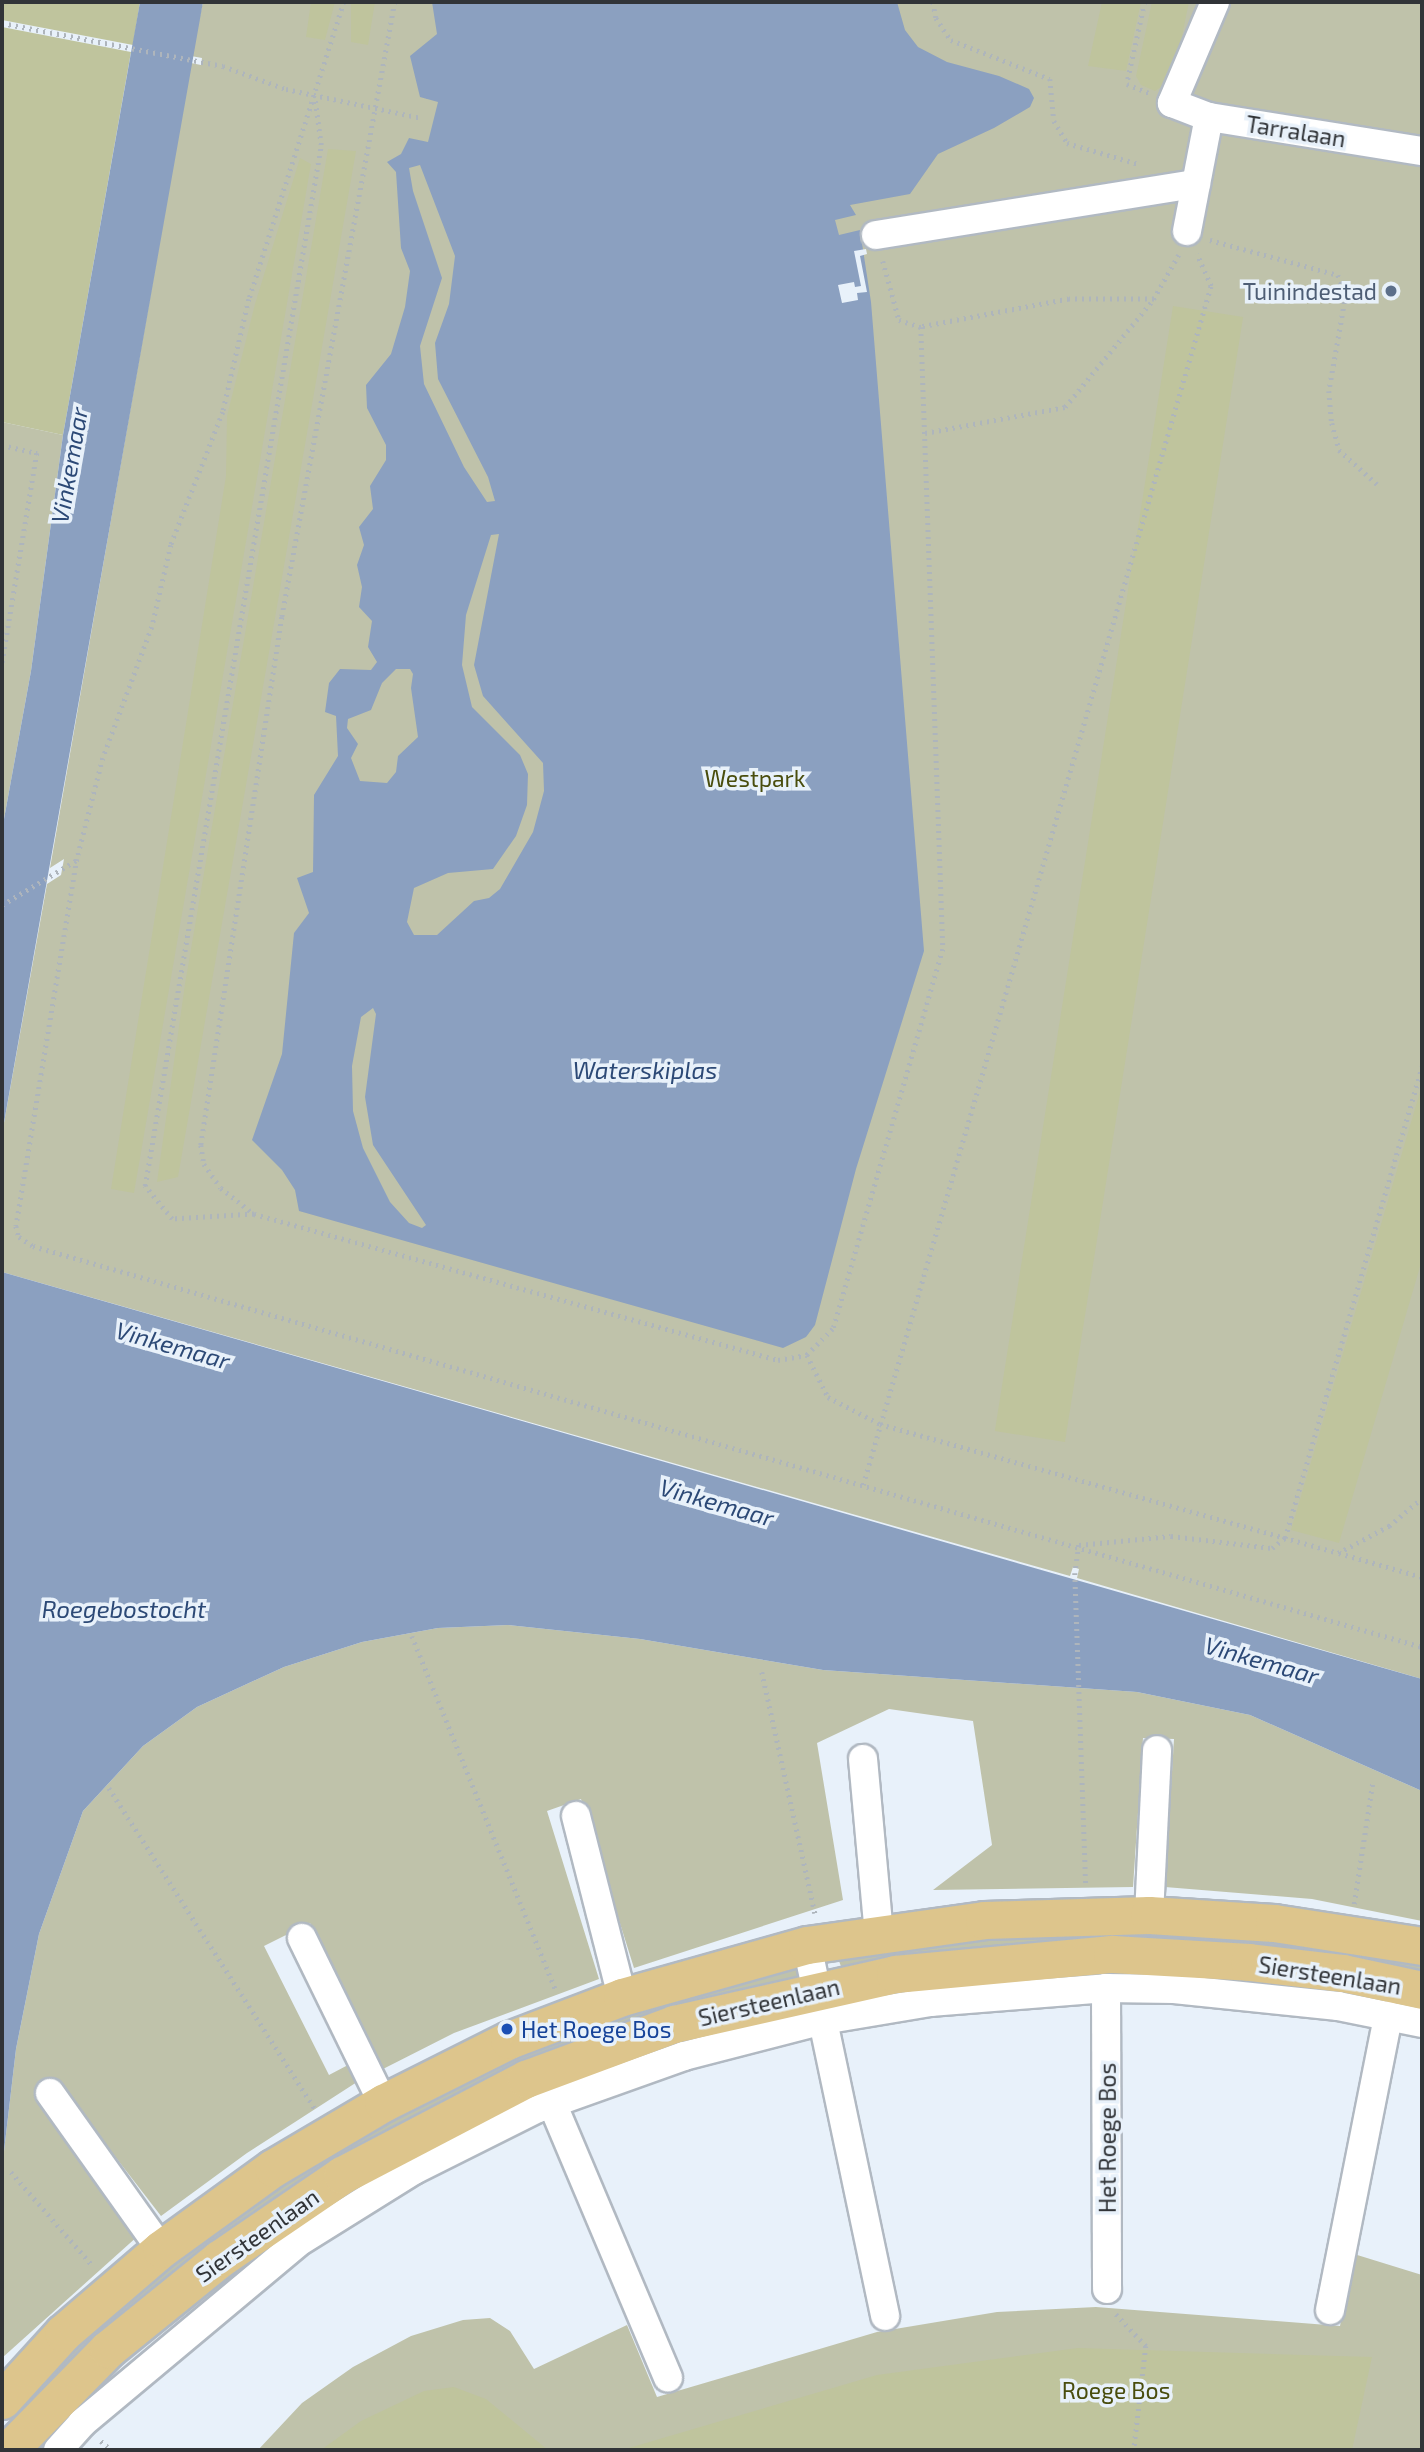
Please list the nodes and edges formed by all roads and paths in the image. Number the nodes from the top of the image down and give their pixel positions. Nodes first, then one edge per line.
1 (344, 2) edge
2 (395, 2) edge
3 (933, 2) edge
4 (1144, 2) edge
5 (1215, 2) edge
6 (2, 23) edge
7 (314, 95) junction
8 (1172, 103) junction
9 (377, 109) junction
10 (1209, 117) junction
11 (421, 118) dead end
12 (1422, 151) edge
13 (1145, 166) dead end
14 (1196, 184) junction
15 (1187, 231) junction
16 (876, 235) joint
17 (1154, 299) junction
18 (920, 327) junction
19 (925, 433) junction
20 (2, 445) edge
21 (1378, 485) dead end
22 (2, 664) edge
23 (77, 859) junction
24 (2, 905) edge
25 (1422, 1067) edge
26 (254, 1214) junction
27 (807, 1355) junction
28 (880, 1424) junction
29 (863, 1485) junction
30 (1422, 1498) edge
31 (1285, 1538) junction
32 (1079, 1545) junction
33 (1338, 1553) junction
34 (1422, 1577) edge
35 (412, 1636) dead end
36 (1422, 1647) edge
37 (762, 1672) dead end
38 (1157, 1750) dead end
39 (863, 1759) dead end
40 (1373, 1780) dead end
41 (109, 1788) dead end
42 (576, 1816) dead end
43 (1149, 1915) junction
44 (1088, 1917) junction
45 (811, 1930) junction
46 (1351, 1933) junction
47 (879, 1936) junction
48 (302, 1938) dead end
49 (1422, 1946) edge
50 (1106, 1988) junction
51 (1422, 1990) edge
52 (622, 1997) junction
53 (560, 2000) dead end
54 (819, 2004) junction
55 (1388, 2015) junction
56 (1422, 2023) edge
57 (50, 2093) dead end
58 (552, 2103) junction
59 (383, 2104) junction
60 (322, 2119) dead end
61 (11, 2172) dead end
62 (161, 2249) junction
63 (95, 2269) dead end
64 (1107, 2289) joint
65 (1331, 2310) dead end
66 (885, 2316) dead end
67 (27, 2372) junction
68 (668, 2378) dead end
69 (54, 2399) junction
70 (2, 2400) edge
71 (82, 2423) junction
72 (9, 2450) edge
73 (58, 2450) edge
74 (1134, 2450) edge

1 - 7 path
2 - 9 path
3 - 13 path
4 - 8 path
5 - 8 street
6 - 7 path
7 - 9 path
7 - 23 path
7 - 26 path
8 - 10 street, Tarralaan
9 - 11 path
9 - 26 path
10 - 12 street, Tarralaan
10 - 14 street
14 - 15 street
14 - 16 street
15 - 17 path
15 - 21 path
15 - 28 path
16 - 18 path
17 - 18 path
17 - 19 path
18 - 19 path
19 - 27 path
20 - 22 path
23 - 24 path
23 - 29 path
25 - 31 path
26 - 27 path
27 - 28 path
28 - 29 path
28 - 31 path
29 - 32 path
30 - 33 path
31 - 32 path
31 - 33 path
32 - 36 path
32 - 44 path
33 - 34 path
35 - 53 path
37 - 45 path
38 - 43 street
39 - 47 street
40 - 46 path
41 - 60 path
42 - 52 street
43 - 44 main road, Siersteenlaan
43 - 46 main road, Siersteenlaan
44 - 47 main road, Siersteenlaan
45 - 47 main road, Siersteenlaan
45 - 52 main road, Siersteenlaan
45 - 54 street
46 - 49 main road, Siersteenlaan
48 - 59 street
50 - 54 street, Siersteenlaan
50 - 55 street, Siersteenlaan
50 - 64 street, Het Roege Bos
51 - 54 main road, Siersteenlaan
52 - 59 main road, Siersteenlaan
54 - 58 street, Siersteenlaan
54 - 66 street
54 - 69 main road, Siersteenlaan
55 - 56 street, Siersteenlaan
55 - 65 street
57 - 62 street, Siersteenlaan
58 - 68 street
58 - 71 street, Siersteenlaan
59 - 62 main road, Siersteenlaan
61 - 63 path
62 - 67 main road, Siersteenlaan
64 - 74 path
67 - 69 street
67 - 70 main road, Siersteenlaan
69 - 71 street
69 - 72 main road, Siersteenlaan
71 - 73 street, Siersteenlaan

